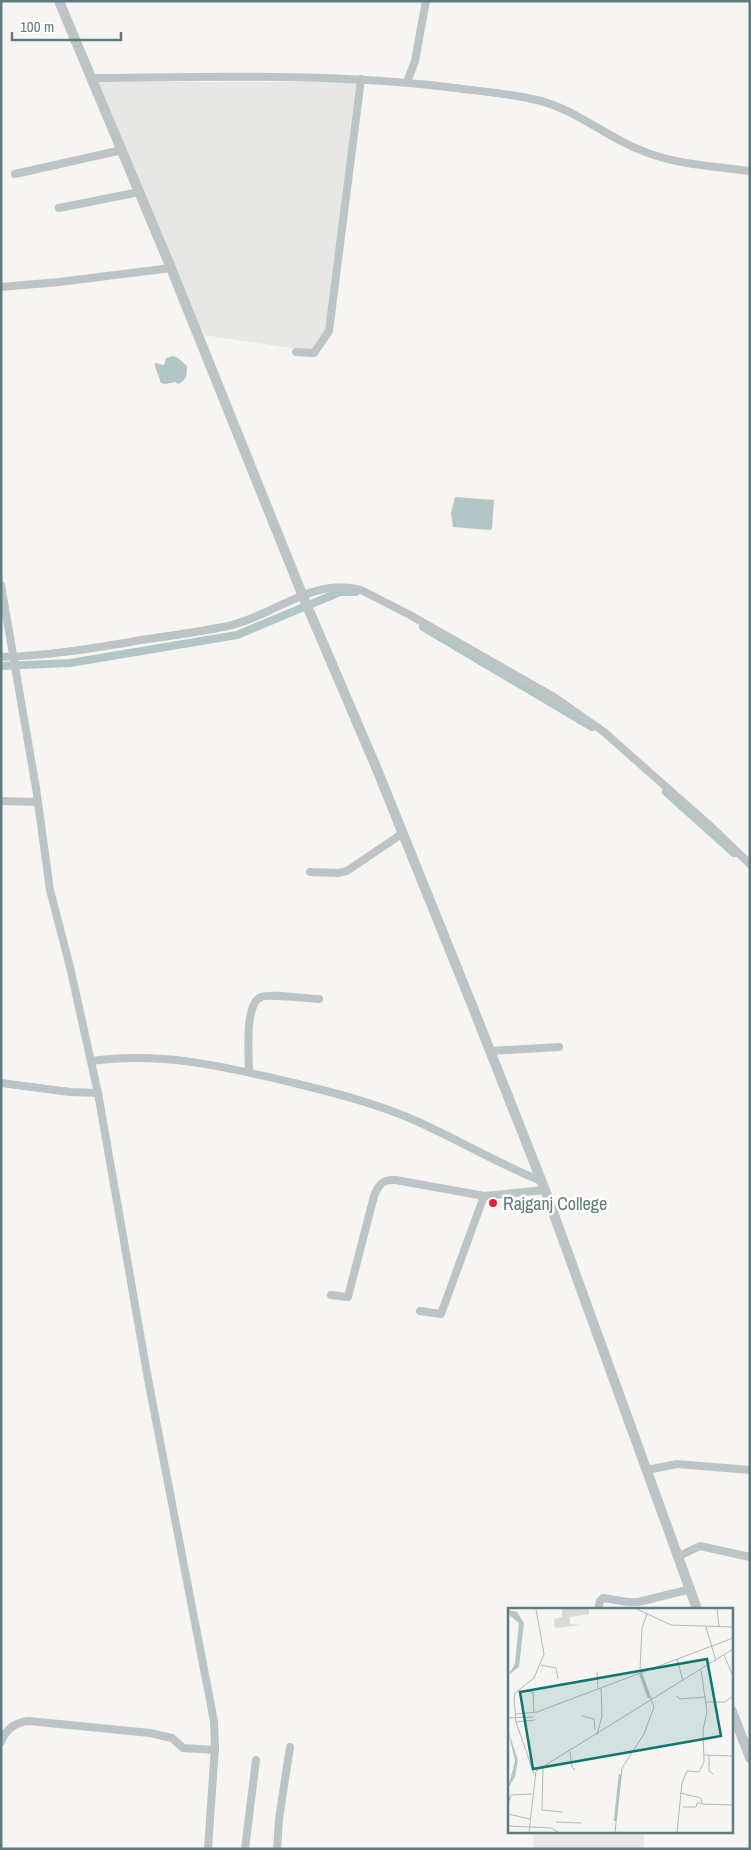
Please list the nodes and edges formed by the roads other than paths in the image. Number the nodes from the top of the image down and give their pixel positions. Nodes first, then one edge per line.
1 (59, 1) edge
2 (426, 1) edge
3 (92, 78) junction
4 (360, 80) junction
5 (407, 82) junction
6 (122, 150) junction
7 (750, 171) edge
8 (15, 174) dead end
9 (139, 192) junction
10 (60, 208) dead end
11 (170, 268) junction
12 (1, 287) edge
13 (296, 352) dead end
14 (1, 585) edge
15 (305, 601) junction
16 (1, 657) edge
17 (16, 663) junction
18 (1, 801) edge
19 (38, 802) junction
20 (403, 833) junction
21 (750, 864) edge
22 (310, 872) dead end
23 (319, 999) dead end
24 (559, 1048) dead end
25 (490, 1051) junction
26 (91, 1061) junction
27 (249, 1072) junction
28 (1, 1083) edge
29 (98, 1093) junction
30 (543, 1185) junction
31 (484, 1196) junction
32 (331, 1295) dead end
33 (420, 1311) dead end
34 (647, 1470) junction
35 (750, 1470) edge
36 (679, 1556) junction
37 (750, 1557) edge
38 (691, 1589) junction
39 (598, 1608) edge
40 (697, 1608) edge
41 (734, 1716) edge
42 (1, 1742) edge
43 (290, 1747) dead end
44 (215, 1750) junction
45 (748, 1751) edge
46 (256, 1760) dead end
47 (208, 1849) edge
48 (245, 1849) edge
49 (277, 1849) edge

1 - 3 street
2 - 5 street
3 - 4 street
3 - 6 street
4 - 5 street
4 - 13 street
5 - 7 street
6 - 8 street
6 - 9 street
9 - 10 street
9 - 11 street
11 - 12 street
11 - 15 street
14 - 17 street
15 - 17 street
15 - 20 street
15 - 21 street
16 - 17 street
17 - 19 street
18 - 19 street
19 - 26 street
20 - 22 street
20 - 25 street
23 - 27 street
24 - 25 street
25 - 30 street
26 - 27 street
26 - 29 street
27 - 30 street
28 - 29 street
29 - 44 street
30 - 31 street
30 - 34 street
31 - 32 street
31 - 33 street
34 - 35 street
34 - 36 street
36 - 37 street
36 - 38 street
38 - 39 street
38 - 40 street
41 - 45 street
42 - 44 street
43 - 49 street
44 - 47 street
46 - 48 street

